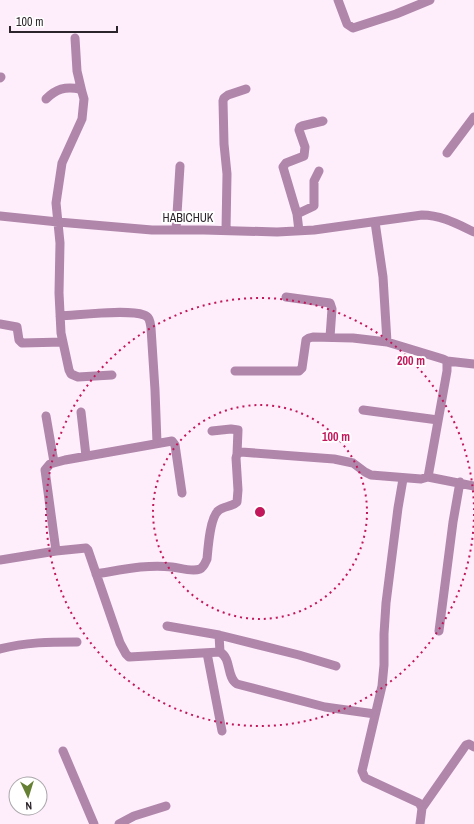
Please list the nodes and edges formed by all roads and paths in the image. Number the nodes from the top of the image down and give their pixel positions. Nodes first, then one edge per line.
1 (349, 0) edge
2 (430, 0) edge
3 (339, 2) edge
4 (75, 38) dead end
5 (246, 89) dead end
6 (82, 92) junction
7 (46, 99) dead end
8 (474, 117) edge
9 (323, 121) dead end
10 (447, 153) dead end
11 (180, 166) dead end
12 (319, 171) dead end
13 (296, 214) junction
14 (0, 216) edge
15 (58, 222) junction
16 (375, 222) junction
17 (176, 230) junction
18 (226, 230) junction
19 (299, 231) junction
20 (474, 232) edge
21 (286, 297) dead end
22 (60, 316) junction
23 (0, 324) edge
24 (330, 337) junction
25 (63, 342) junction
26 (387, 342) junction
27 (446, 361) junction
28 (474, 364) edge
29 (235, 371) dead end
30 (112, 375) dead end
31 (363, 410) dead end
32 (81, 412) dead end
33 (46, 416) dead end
34 (438, 420) junction
35 (212, 431) dead end
36 (156, 443) junction
37 (237, 454) junction
38 (86, 456) junction
39 (54, 462) junction
40 (428, 477) junction
41 (403, 478) junction
42 (460, 482) junction
43 (474, 486) edge
44 (182, 492) dead end
45 (56, 551) junction
46 (0, 560) edge
47 (96, 574) junction
48 (167, 626) dead end
49 (439, 631) dead end
50 (219, 635) junction
51 (77, 642) dead end
52 (0, 649) edge
53 (220, 652) junction
54 (207, 653) junction
55 (336, 666) dead end
56 (375, 714) junction
57 (222, 731) dead end
58 (474, 747) edge
59 (63, 751) dead end
60 (166, 806) dead end
61 (422, 808) junction
62 (94, 824) edge
63 (119, 824) edge
64 (420, 824) edge

1 - 3 street
2 - 3 street
4 - 6 street
5 - 18 street
6 - 7 street
6 - 15 street
8 - 10 street
9 - 13 street
11 - 17 street
12 - 13 street
13 - 19 street
14 - 15 street, HABICHUK
15 - 17 street, HABICHUK
15 - 22 street
16 - 19 street, HABICHUK
16 - 20 street, HABICHUK
16 - 26 street
17 - 18 street, HABICHUK
18 - 19 street, HABICHUK
21 - 24 street
22 - 25 street
22 - 36 street
23 - 25 street
24 - 26 street
24 - 29 street
25 - 30 street
26 - 27 street
27 - 28 street
27 - 34 street
31 - 34 street
32 - 38 street
33 - 39 street
34 - 40 street
35 - 37 street
36 - 38 street
36 - 44 street
37 - 41 street
37 - 47 street
38 - 39 street
39 - 45 street
40 - 41 street
40 - 42 street
41 - 56 street
42 - 43 street
42 - 49 street
45 - 46 street
45 - 47 street
47 - 54 street
48 - 50 street
50 - 53 street
50 - 55 street
51 - 52 street
53 - 54 street
53 - 56 street
54 - 57 street
56 - 61 street
58 - 61 street
59 - 62 street
60 - 63 street
61 - 64 street

